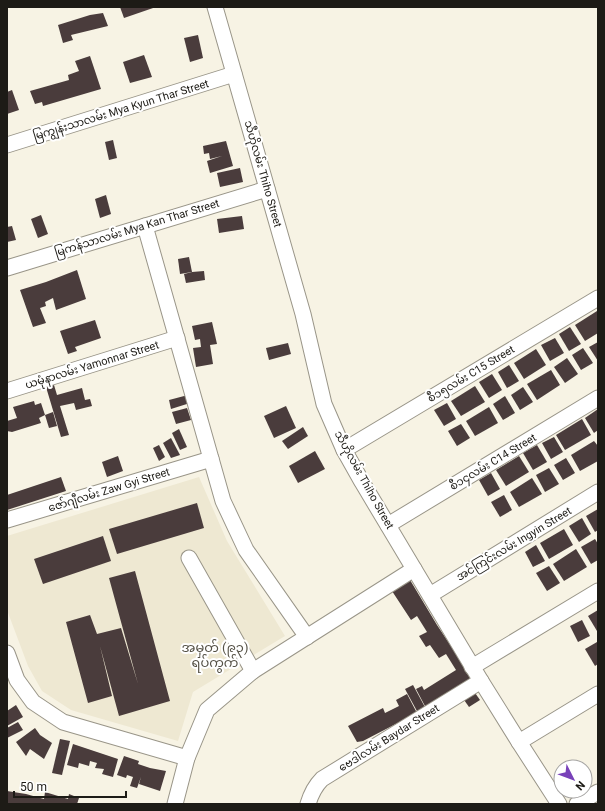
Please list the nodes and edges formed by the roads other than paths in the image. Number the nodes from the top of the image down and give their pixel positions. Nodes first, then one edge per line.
1 (215, 7) edge
2 (234, 74) junction
3 (7, 145) edge
4 (267, 189) junction
5 (145, 226) junction
6 (7, 268) edge
7 (598, 298) edge
8 (177, 338) junction
9 (7, 391) edge
10 (598, 398) edge
11 (344, 450) junction
12 (211, 459) junction
13 (598, 492) edge
14 (7, 520) edge
15 (388, 525) junction
16 (189, 558) dead end
17 (414, 569) junction
18 (598, 591) edge
19 (430, 595) junction
20 (308, 637) junction
21 (7, 653) edge
22 (472, 667) junction
23 (253, 671) junction
24 (481, 681) junction
25 (598, 694) edge
26 (519, 742) junction
27 (188, 758) junction
28 (598, 792) edge
29 (553, 802) edge
30 (175, 804) edge
31 (308, 804) edge
32 (578, 804) edge

1 - 2 street, သီဟိုလမ်း Thiho Street
2 - 3 street, မြကျွန်းသာလမ်း Mya Kyun Thar Street
2 - 4 street, သီဟိုလမ်း Thiho Street
4 - 5 street, မြကန်သာလမ်း Mya Kan Thar Street
4 - 11 street, သီဟိုလမ်း Thiho Street
5 - 6 street, မြကန်သာလမ်း Mya Kan Thar Street
5 - 8 street
7 - 11 street, စီ၁၅လမ်း C15 Street
8 - 9 street, ယမုံနာလမ်း Yamonnar Street
8 - 12 street
10 - 15 street, စီ၁၄လမ်း C14 Street
11 - 15 street, သီဟိုလမ်း Thiho Street
12 - 14 street, ဇော်ဂျီလမ်း Zaw Gyi Street
12 - 20 street
13 - 19 street, အင်ကြင်းလမ်း Ingyin Street
15 - 17 street, သီဟိုလမ်း Thiho Street
16 - 23 street
17 - 19 street, သီဟိုလမ်း Thiho Street
17 - 20 street
18 - 22 street
19 - 22 street, သီဟိုလမ်း Thiho Street
20 - 23 street
21 - 27 street
22 - 24 street, သီဟိုလမ်း Thiho Street
23 - 27 street
24 - 26 street, သီဟိုလမ်း Thiho Street
24 - 31 street, ဗေဒါလမ်း Baydar Street
25 - 26 street
26 - 29 street, သီဟိုလမ်း Thiho Street
27 - 30 street
28 - 32 street

